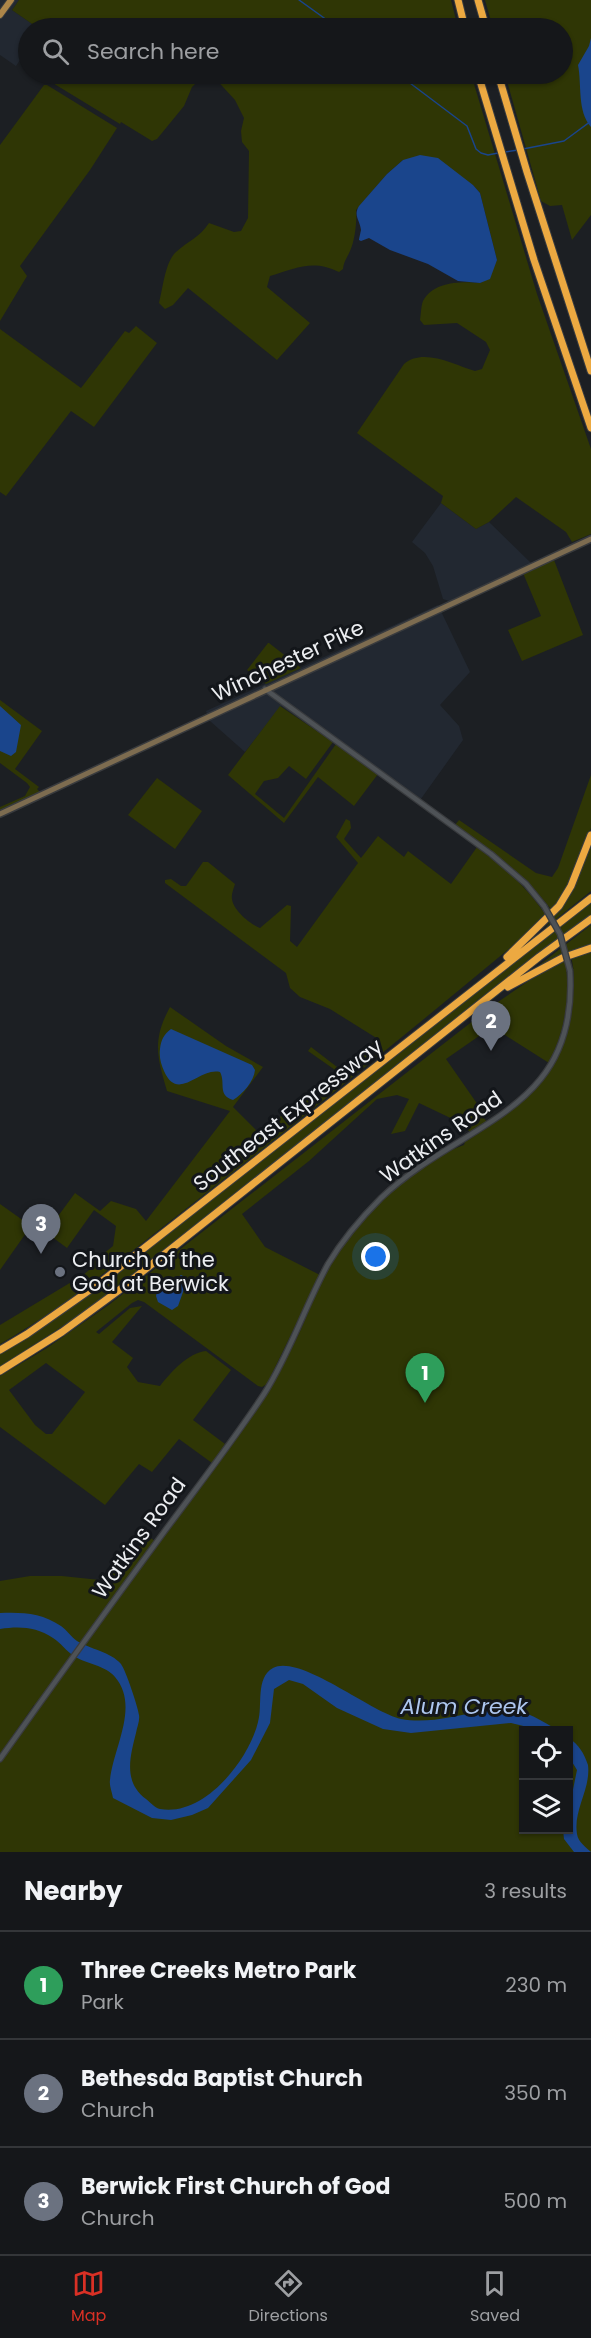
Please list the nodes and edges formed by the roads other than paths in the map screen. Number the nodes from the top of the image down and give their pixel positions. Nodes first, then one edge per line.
1 (11, 0) edge
2 (458, 0) edge
3 (478, 0) edge
4 (0, 15) edge
5 (462, 18) edge
6 (483, 18) edge
7 (481, 84) edge
8 (501, 84) edge
9 (579, 337) junction
10 (591, 364) edge
11 (591, 371) edge
12 (591, 428) edge
13 (591, 539) edge
14 (265, 689) junction
15 (0, 814) edge
16 (591, 836) edge
17 (591, 898) edge
18 (591, 919) edge
19 (591, 948) edge
20 (493, 995) junction
21 (465, 997) junction
22 (0, 1350) edge
23 (0, 1371) edge
24 (0, 1759) edge

1 - 4 main road
2 - 5 highway
3 - 6 highway
7 - 12 highway
8 - 9 highway
9 - 10 highway
9 - 11 highway
13 - 14 main road, Winchester Pike
14 - 15 main road, Winchester Pike
14 - 24 street, Watkins Road, bridge
16 - 21 highway
17 - 21 highway, Southeast Expressway
18 - 20 highway, Southeast Expressway
19 - 20 highway
20 - 23 highway, Southeast Expressway
21 - 22 highway, Southeast Expressway

